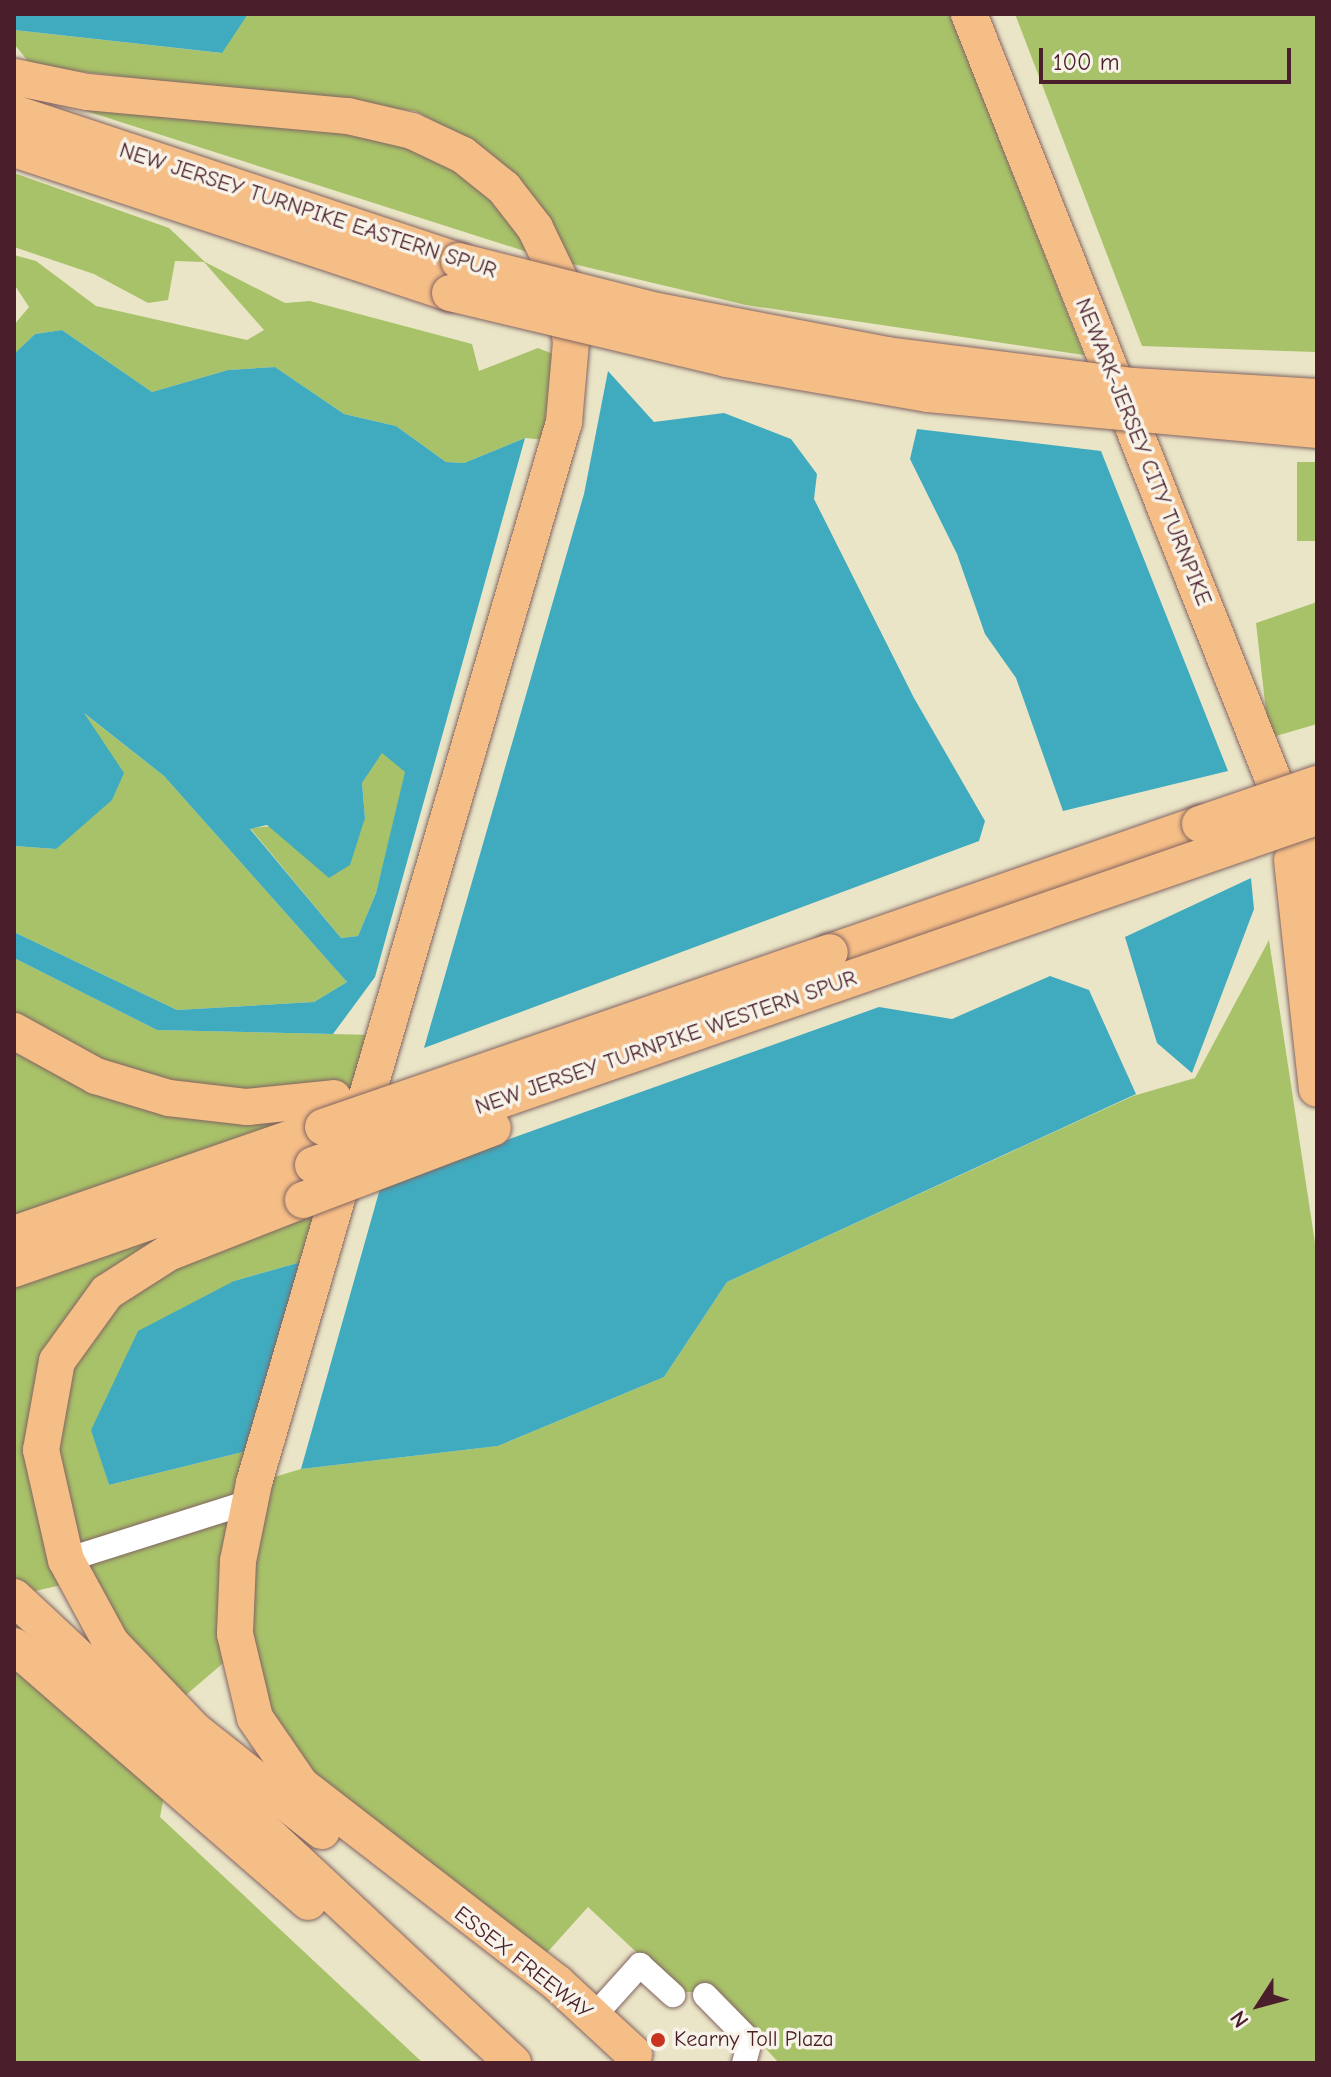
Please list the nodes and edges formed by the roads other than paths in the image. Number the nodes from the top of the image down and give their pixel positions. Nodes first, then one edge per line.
1 (969, 14) edge
2 (14, 77) edge
3 (14, 113) edge
4 (14, 149) edge
5 (455, 277) junction
6 (1317, 397) edge
7 (1317, 430) edge
8 (1317, 784) edge
9 (1301, 814) edge
10 (1317, 890) edge
11 (786, 1001) junction
12 (14, 1031) edge
13 (1317, 1089) edge
14 (329, 1112) junction
15 (14, 1234) edge
16 (14, 1269) edge
17 (249, 1502) junction
18 (66, 1560) junction
19 (14, 1571) edge
20 (14, 1597) edge
21 (14, 1646) edge
22 (194, 1730) junction
23 (447, 1904) junction
24 (428, 1984) junction
25 (673, 1995) dead end
26 (705, 1995) dead end
27 (594, 2016) junction
28 (634, 2054) dead end
29 (513, 2063) edge
30 (744, 2063) edge

1 - 9 highway, NEWARK-JERSEY CITY TURNPIKE
2 - 17 highway
3 - 5 highway, NEW JERSEY TURNPIKE EASTERN SPUR
4 - 5 highway, NEW JERSEY TURNPIKE EASTERN SPUR
5 - 6 highway, NEW JERSEY TURNPIKE EASTERN SPUR, bridge
5 - 7 highway, NEW JERSEY TURNPIKE EASTERN SPUR, bridge
8 - 14 highway, NEW JERSEY TURNPIKE WESTERN SPUR, bridge
9 - 10 highway, NEWARK-JERSEY CITY TURNPIKE
9 - 11 highway, NEW JERSEY TURNPIKE WESTERN SPUR, bridge
9 - 13 highway
11 - 16 highway, NEW JERSEY TURNPIKE WESTERN SPUR, bridge
11 - 18 highway, bridge
12 - 14 highway
14 - 15 highway
17 - 18 lane
17 - 23 highway
18 - 22 highway
19 - 22 highway
20 - 24 highway
21 - 24 highway
22 - 23 highway
23 - 27 highway, ESSEX FREEWAY
24 - 29 highway
25 - 27 lane
26 - 30 lane
27 - 28 highway, ESSEX FREEWAY

